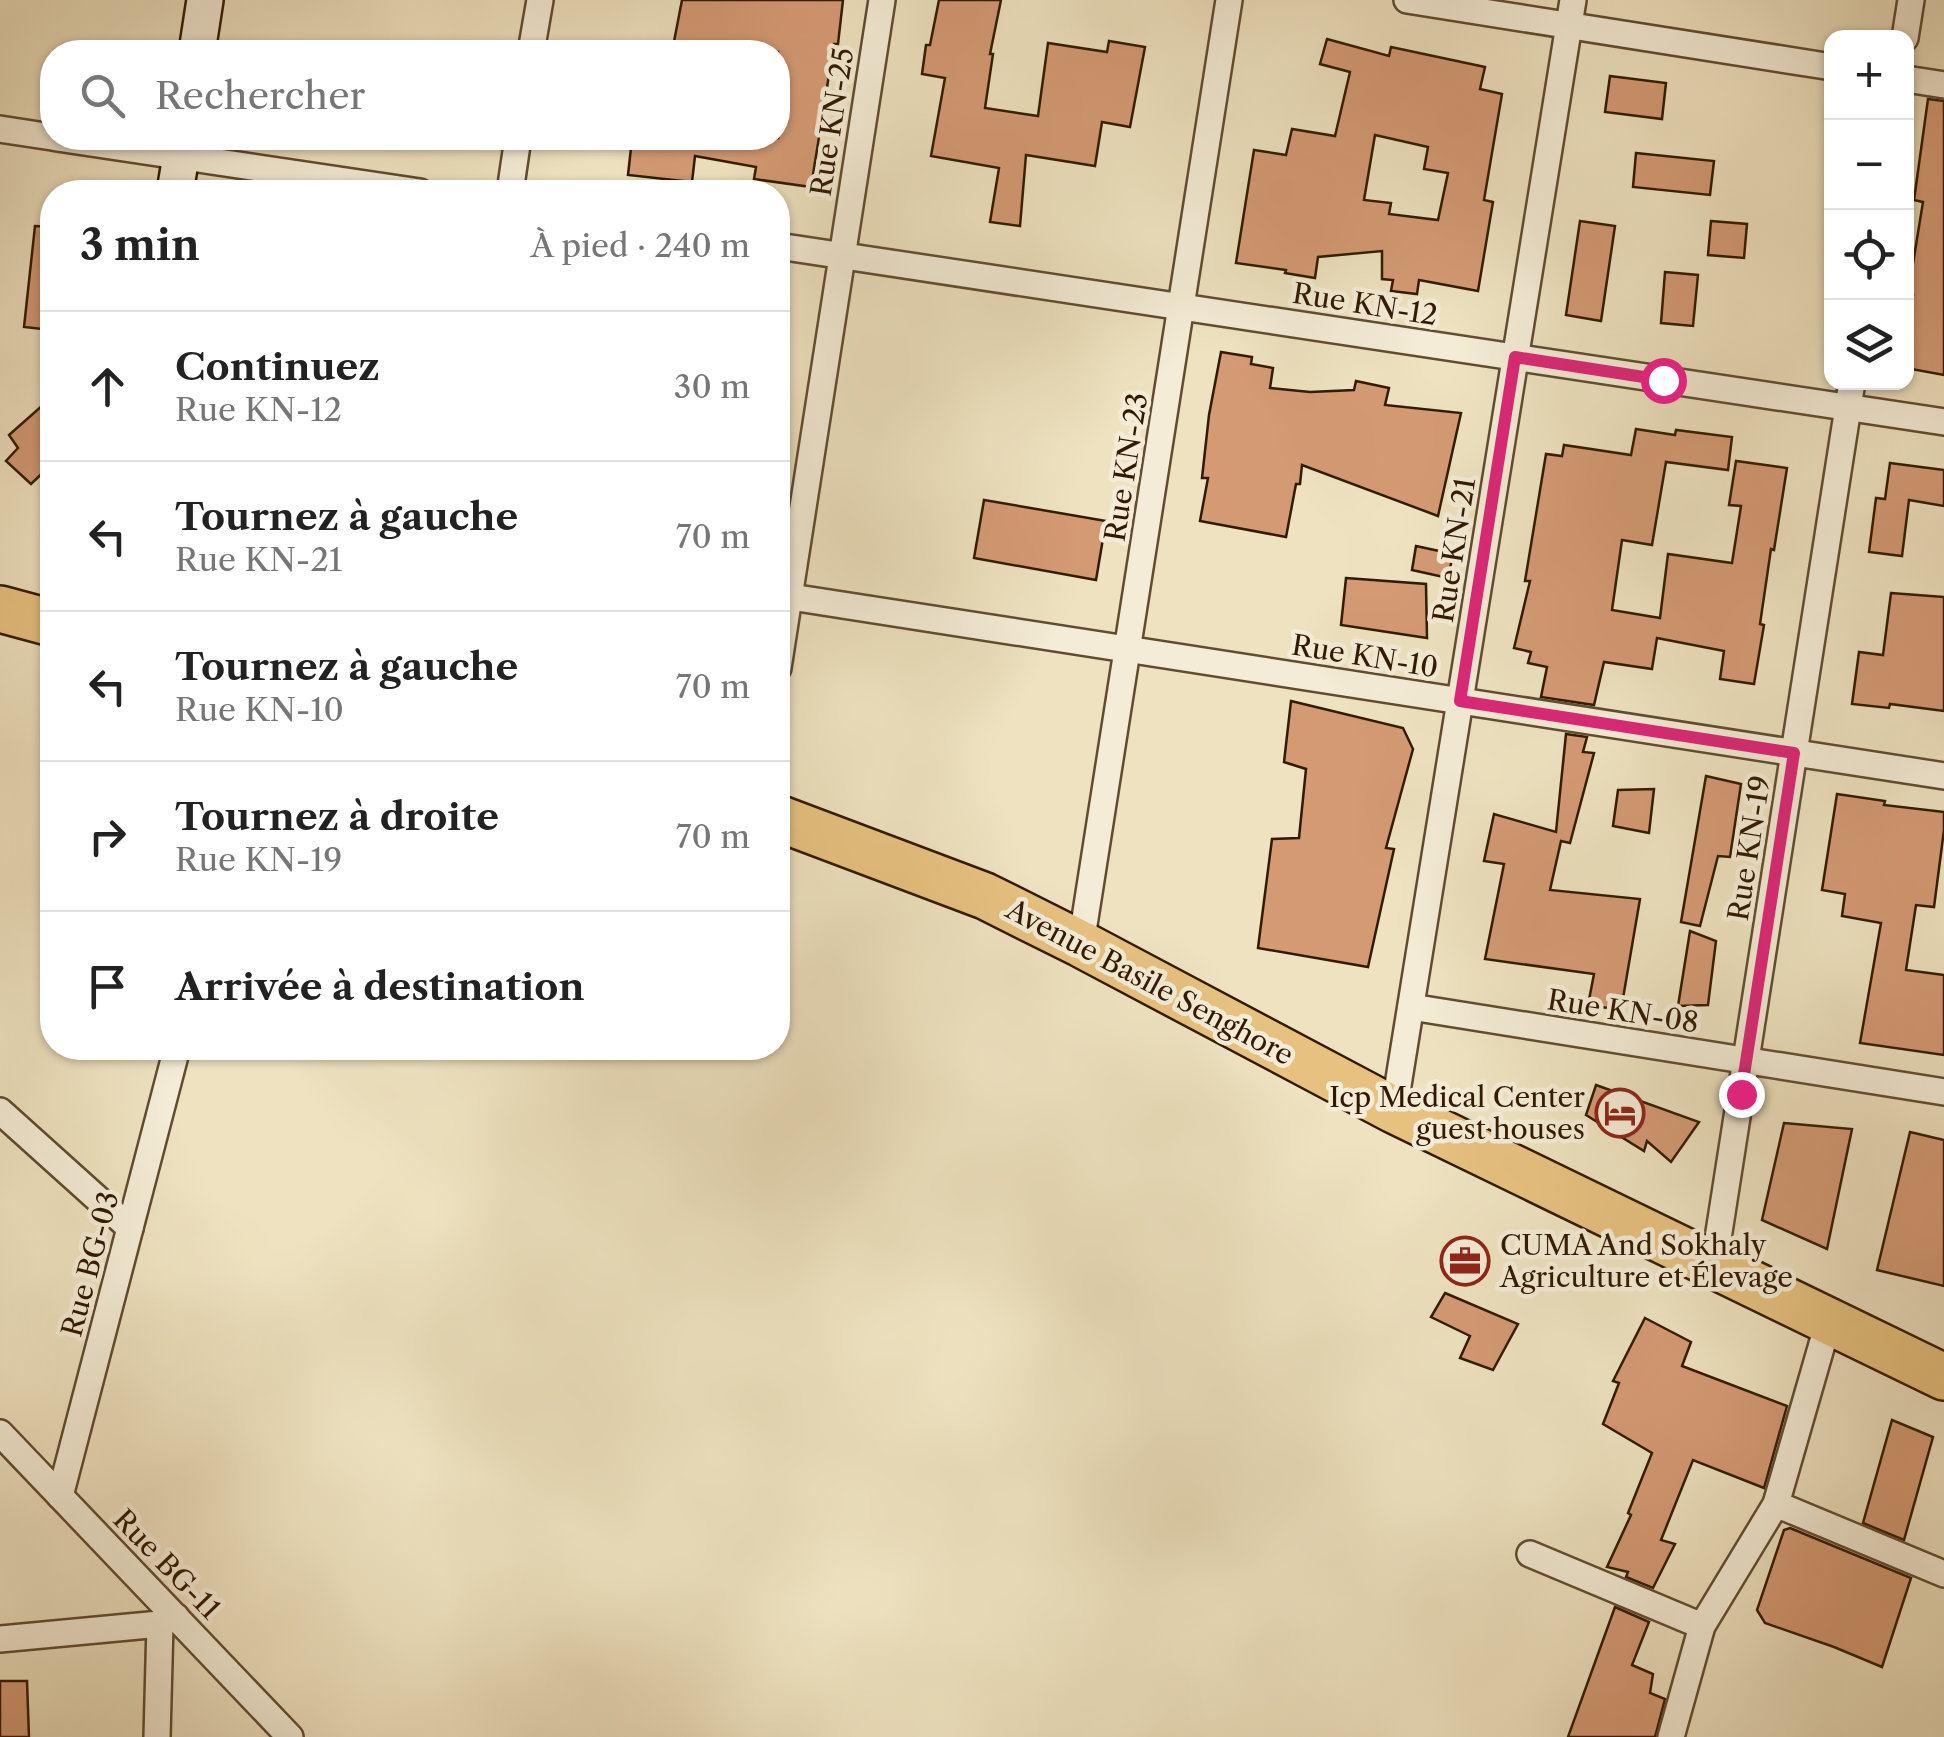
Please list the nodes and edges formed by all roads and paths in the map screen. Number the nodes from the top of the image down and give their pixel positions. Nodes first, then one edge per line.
1 (205, 0) edge
2 (540, 0) edge
3 (882, 0) edge
4 (1229, 0) edge
5 (1407, 0) edge
6 (1911, 0) edge
7 (1571, 13) edge
8 (1906, 30) edge
9 (199, 40) edge
10 (534, 40) edge
11 (1824, 65) edge
12 (1914, 80) edge
13 (1944, 84) edge
14 (0, 129) edge
15 (40, 135) edge
16 (182, 150) edge
17 (198, 150) edge
18 (516, 150) edge
19 (177, 180) edge
20 (357, 180) edge
21 (512, 180) edge
22 (790, 248) edge
23 (842, 256) junction
24 (1181, 307) junction
25 (1515, 357) junction
26 (1850, 395) edge
27 (1944, 422) edge
28 (790, 556) edge
29 (790, 597) edge
30 (0, 609) edge
31 (40, 620) edge
32 (1128, 650) junction
33 (1460, 701) junction
34 (1794, 753) junction
35 (1944, 776) edge
36 (790, 823) edge
37 (1081, 944) junction
38 (1411, 1007) junction
39 (174, 1060) edge
40 (1746, 1060) junction
41 (1944, 1092) edge
42 (1394, 1110) junction
43 (0, 1111) edge
44 (130, 1228) junction
45 (1714, 1264) junction
46 (1830, 1320) junction
47 (1944, 1377) edge
48 (0, 1433) edge
49 (60, 1496) junction
50 (1776, 1504) junction
51 (1530, 1554) dead end
52 (1944, 1574) edge
53 (168, 1621) junction
54 (1702, 1626) junction
55 (0, 1638) edge
56 (157, 1737) edge
57 (290, 1737) edge
58 (1671, 1737) edge

1 - 9 street
2 - 10 street
3 - 23 street, Rue KN-25
4 - 24 street, Rue KN-23
5 - 7 street
6 - 8 street
7 - 11 street
7 - 25 street, Rue KN-21
12 - 13 street
14 - 15 street
16 - 19 street
17 - 20 street
18 - 21 street
22 - 23 street, Rue KN-12
23 - 24 street, Rue KN-12
23 - 28 street, Rue KN-25
24 - 25 street, Rue KN-12
24 - 32 street, Rue KN-23
25 - 26 street, Rue KN-12
25 - 33 street, Rue KN-21
26 - 27 street, Rue KN-12
26 - 34 street, Rue KN-19
29 - 32 street, Rue KN-10
30 - 31 highway
32 - 33 street, Rue KN-10
32 - 37 street, Rue KN-23
33 - 34 street, Rue KN-10
33 - 38 street, Rue KN-21
34 - 35 street, Rue KN-10
34 - 40 street, Rue KN-19
36 - 37 highway, Avenue Basile Senghore
37 - 42 highway, Avenue Basile Senghore
38 - 40 street, Rue KN-08
38 - 42 street, Rue KN-21
39 - 44 street, Rue BG-03
40 - 41 street, Rue KN-08
40 - 45 street, Rue KN-19
42 - 45 highway, Avenue Basile Senghore
43 - 44 street
44 - 49 street, Rue BG-03
45 - 46 highway, Avenue Basile Senghore
46 - 47 highway, Avenue Basile Senghore
46 - 50 street
48 - 49 street, Rue BG-11
49 - 53 street, Rue BG-11
50 - 52 street
50 - 54 street
51 - 54 street
53 - 55 street
53 - 56 street
53 - 57 street, Rue BG-11
54 - 58 street

